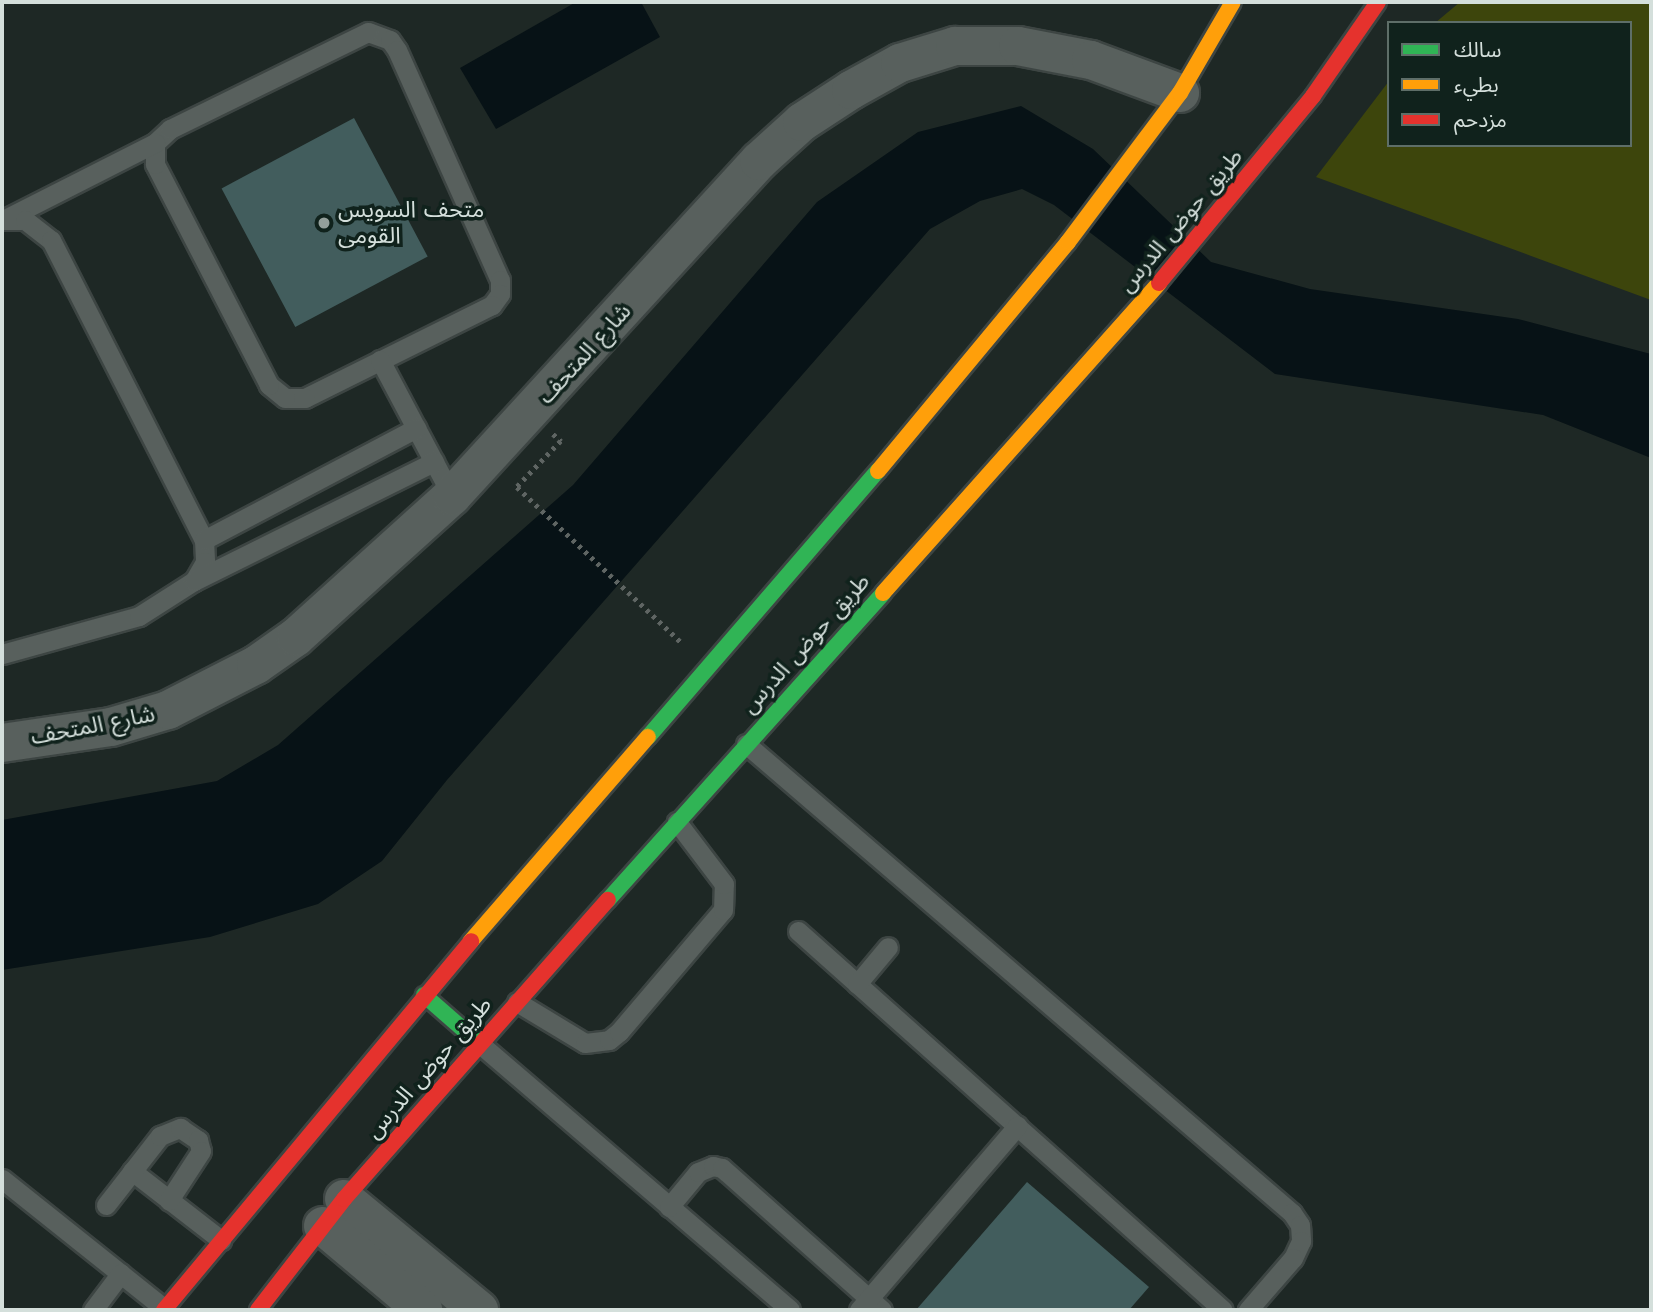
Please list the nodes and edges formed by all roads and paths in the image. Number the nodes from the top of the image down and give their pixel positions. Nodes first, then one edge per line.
1 (1233, 2) edge
2 (1378, 2) edge
3 (1385, 2) edge
4 (1369, 17) junction
5 (1180, 93) junction
6 (155, 143) junction
7 (5, 219) edge
8 (380, 360) junction
9 (532, 413) junction
10 (416, 428) junction
11 (434, 462) junction
12 (452, 496) junction
13 (204, 540) junction
14 (194, 580) junction
15 (2, 654) edge
16 (706, 667) junction
17 (2, 743) edge
18 (746, 744) junction
19 (677, 822) junction
20 (798, 930) dead end
21 (888, 947) dead end
22 (857, 984) junction
23 (424, 995) junction
24 (517, 1002) junction
25 (480, 1044) junction
26 (1017, 1126) junction
27 (132, 1171) junction
28 (2, 1179) edge
29 (169, 1200) junction
30 (106, 1205) dead end
31 (669, 1207) junction
32 (334, 1212) junction
33 (220, 1240) junction
34 (121, 1273) junction
35 (870, 1306) edge
36 (164, 1309) edge
37 (93, 1310) edge
38 (258, 1310) edge
39 (423, 1310) edge
40 (479, 1310) edge
41 (790, 1310) edge
42 (1223, 1310) edge
43 (1248, 1310) edge

1 - 5 main road
2 - 4 main road, طريق حوض الدرس
3 - 4 main road
4 - 18 main road, طريق حوض الدرس
5 - 9 street, شارع المتحف
5 - 16 main road
6 - 7 lane
6 - 8 lane
6 - 8 lane
7 - 13 lane
8 - 10 lane
9 - 12 street, شارع المتحف
9 - 16 path
10 - 11 lane
10 - 13 lane
11 - 12 lane
11 - 14 lane
12 - 17 street, شارع المتحف
13 - 14 lane
14 - 15 lane
16 - 23 main road
18 - 19 main road, طريق حوض الدرس
18 - 43 lane
19 - 24 main road, طريق حوض الدرس
19 - 24 lane
20 - 22 lane
21 - 22 lane
22 - 26 lane
23 - 25 main road
23 - 33 main road
24 - 25 main road, طريق حوض الدرس
25 - 31 lane
25 - 32 main road, طريق حوض الدرس
26 - 35 lane
26 - 42 lane
27 - 29 lane
27 - 29 lane
27 - 30 lane
28 - 34 lane
29 - 33 lane
31 - 35 lane
31 - 41 lane
32 - 38 main road, طريق حوض الدرس
32 - 39 street
32 - 40 street
33 - 36 main road
34 - 36 lane
34 - 37 lane

